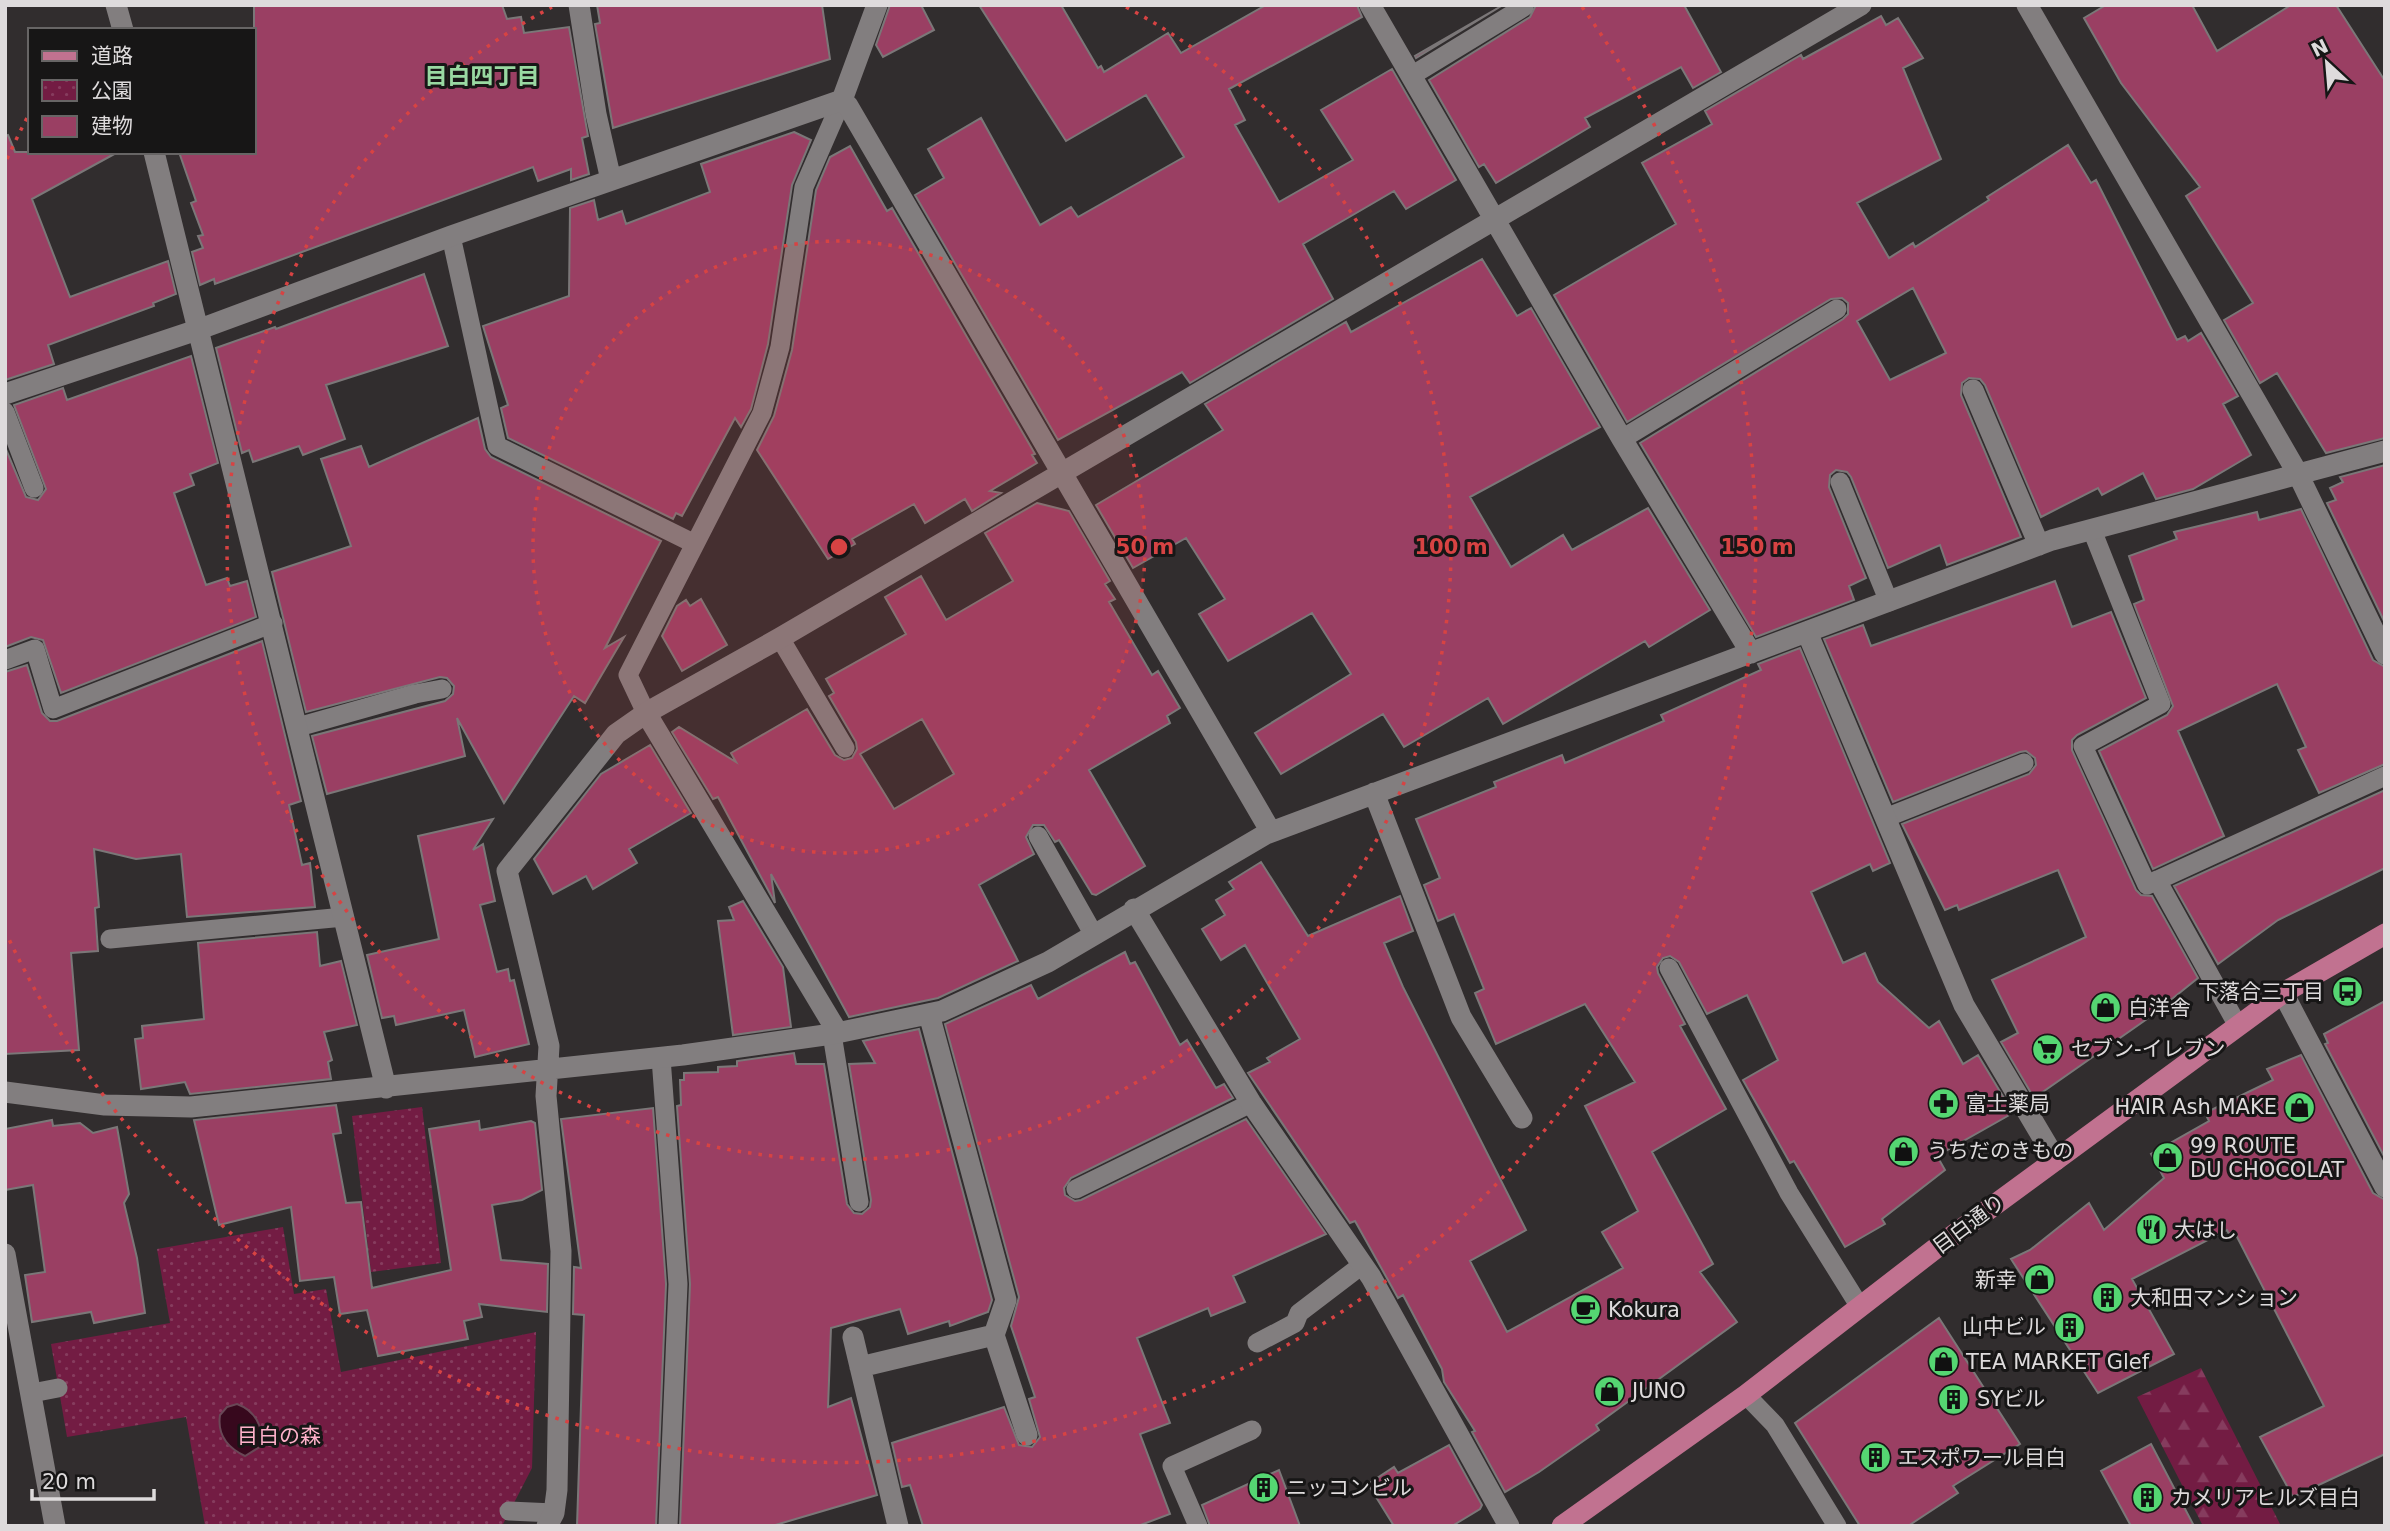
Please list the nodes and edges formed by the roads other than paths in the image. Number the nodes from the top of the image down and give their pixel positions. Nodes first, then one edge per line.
1 (116, 5) edge
2 (579, 5) edge
3 (877, 5) edge
4 (1370, 5) edge
5 (1861, 5) edge
6 (2027, 5) edge
7 (1524, 7) dead end
8 (122, 28) edge
9 (1411, 76) junction
10 (842, 100) junction
11 (155, 154) edge
12 (611, 180) junction
13 (1494, 220) junction
14 (451, 236) junction
15 (1837, 309) dead end
16 (200, 329) junction
17 (1973, 390) dead end
18 (5, 394) edge
19 (5, 412) edge
20 (1622, 439) junction
21 (2385, 451) edge
22 (1061, 471) junction
23 (2298, 474) junction
24 (1840, 482) dead end
25 (34, 488) dead end
26 (2092, 530) junction
27 (695, 544) junction
28 (2039, 545) junction
29 (1889, 601) junction
30 (273, 623) junction
31 (1807, 632) junction
32 (780, 638) junction
33 (1751, 653) junction
34 (2385, 654) edge
35 (5, 660) edge
36 (442, 690) dead end
37 (646, 713) junction
38 (298, 727) junction
39 (845, 748) dead end
40 (2025, 763) dead end
41 (2385, 776) edge
42 (1374, 793) junction
43 (1885, 818) junction
44 (1271, 832) junction
45 (1038, 836) dead end
46 (2157, 880) junction
47 (1134, 909) junction
48 (344, 917) junction
49 (2385, 934) edge
50 (1094, 935) junction
51 (110, 939) dead end
52 (1669, 968) dead end
53 (2283, 993) junction
54 (929, 1014) junction
55 (2238, 1026) junction
56 (835, 1034) junction
57 (661, 1058) junction
58 (549, 1071) junction
59 (386, 1087) junction
60 (5, 1092) edge
61 (1251, 1103) junction
62 (1522, 1118) dead end
63 (2056, 1160) junction
64 (2385, 1187) edge
65 (1076, 1189) dead end
66 (859, 1202) dead end
67 (5, 1254) edge
68 (1363, 1265) junction
69 (1860, 1307) junction
70 (995, 1335) junction
71 (853, 1338) dead end
72 (1257, 1343) dead end
73 (860, 1367) junction
74 (58, 1388) dead end
75 (32, 1393) junction
76 (1746, 1395) junction
77 (1252, 1430) dead end
78 (1027, 1435) dead end
79 (509, 1511) dead end
80 (550, 1519) edge
81 (55, 1526) edge
82 (668, 1526) edge
83 (898, 1526) edge
84 (1198, 1526) edge
85 (1509, 1526) edge
86 (1562, 1526) edge
87 (1837, 1526) edge

1 - 8 street
2 - 12 street
3 - 10 street
4 - 9 street
5 - 13 street
6 - 23 street
7 - 9 lane
9 - 13 street
10 - 12 street
10 - 22 street
10 - 27 lane
11 - 16 street
12 - 14 street
13 - 20 street
13 - 22 street
14 - 16 street
14 - 27 lane
15 - 20 lane
16 - 18 street
16 - 30 street
17 - 28 street
19 - 25 lane
20 - 33 street
21 - 23 street
22 - 32 street
22 - 44 street
23 - 26 street
23 - 34 street
24 - 29 lane
26 - 28 street
26 - 46 lane
27 - 37 lane
28 - 29 street
29 - 31 street
30 - 35 lane
30 - 38 street
31 - 33 street
31 - 43 street
32 - 37 street
32 - 39 lane
33 - 42 street
36 - 38 lane
37 - 56 street
37 - 58 street
38 - 48 street
40 - 43 lane
41 - 46 lane
42 - 44 street
42 - 62 street
43 - 63 street
44 - 47 street
45 - 50 lane
46 - 55 lane
47 - 50 street
47 - 61 street
48 - 51 lane
48 - 59 street
49 - 53 main road, 目白通り
50 - 54 street
52 - 69 lane
53 - 55 main road, 目白通り
53 - 64 street
54 - 56 street
54 - 70 street
55 - 63 main road, 目白通り
56 - 57 street
56 - 66 lane
57 - 58 street
57 - 82 lane
58 - 59 street
58 - 80 street
59 - 60 street
61 - 65 lane
61 - 68 street
63 - 69 main road, 目白通り
67 - 75 street
68 - 72 lane
68 - 85 street
69 - 76 main road, 目白通り
70 - 73 street
70 - 78 street
71 - 73 street
73 - 83 street
74 - 75 lane
75 - 81 street
76 - 86 main road, 目白通り
76 - 87 lane
77 - 84 lane
79 - 80 lane

